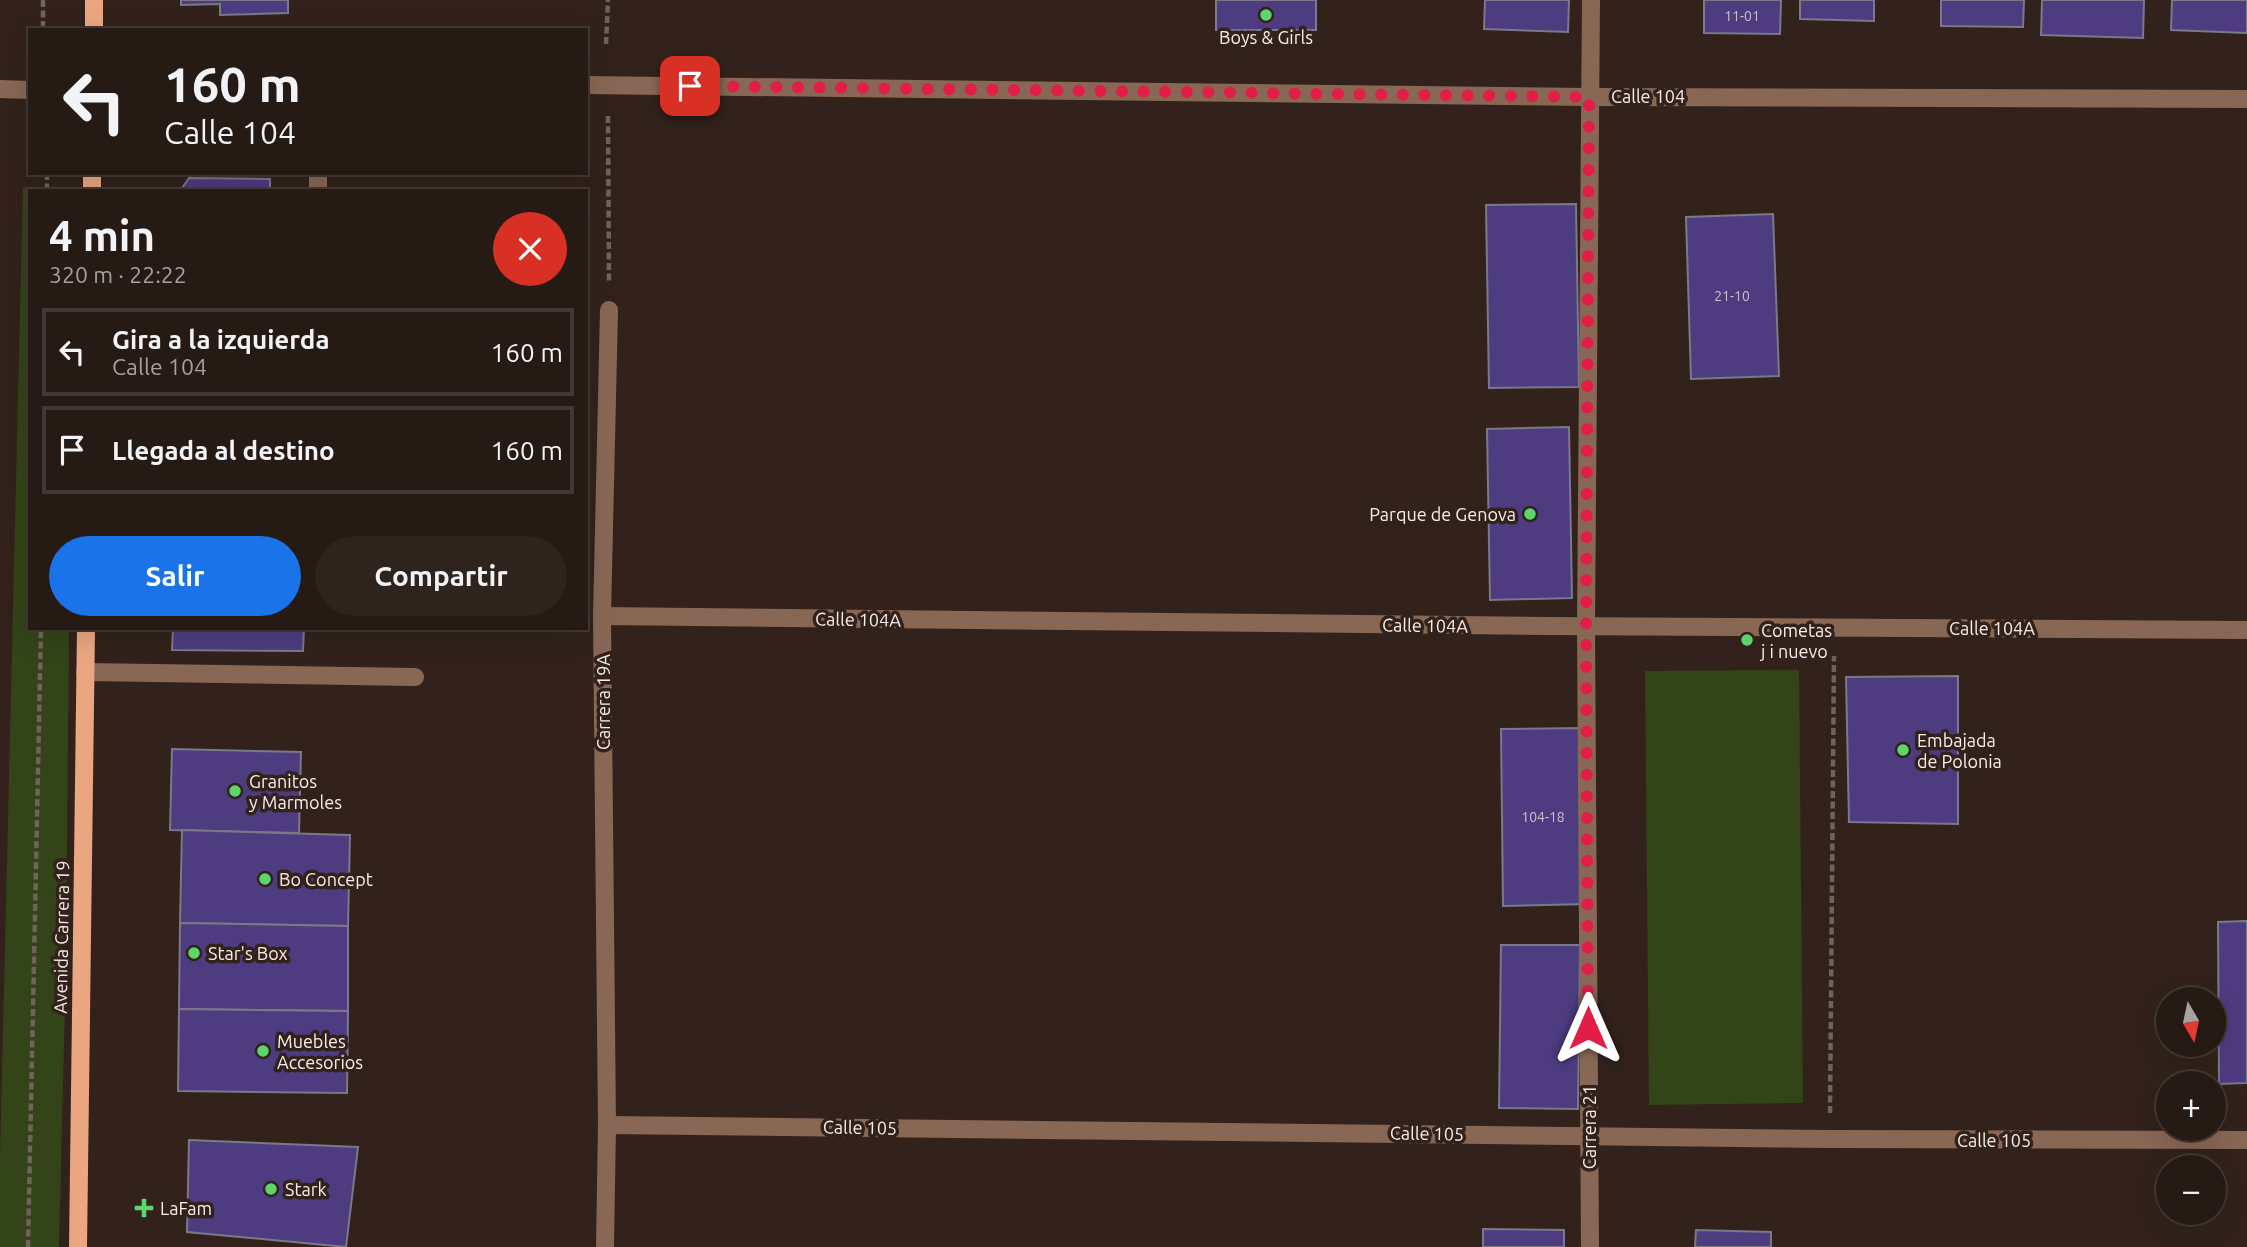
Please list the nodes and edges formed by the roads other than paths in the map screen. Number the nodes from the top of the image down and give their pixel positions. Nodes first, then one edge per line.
1 (94, 0) edge
2 (1591, 0) edge
3 (94, 28) edge
4 (588, 85) edge
5 (0, 89) edge
6 (28, 90) edge
7 (1589, 97) junction
8 (2247, 99) edge
9 (609, 310) road end
10 (602, 616) junction
11 (1586, 626) junction
12 (86, 630) edge
13 (2247, 630) edge
14 (85, 672) junction
15 (415, 677) dead end
16 (607, 1125) junction
17 (1589, 1135) junction
18 (2247, 1140) edge
19 (78, 1247) edge
20 (605, 1247) edge
21 (1590, 1247) edge

1 - 3 main road
2 - 7 street, Carrera 21
4 - 7 street, Calle 104
5 - 6 street
7 - 8 street, Calle 104
7 - 11 street, Carrera 21
9 - 10 street, Carrera 19A
10 - 11 street, Calle 104A
10 - 16 street, Carrera 19A
11 - 13 street, Calle 104A
11 - 17 street, Carrera 21
12 - 14 main road, Avenida Carrera 19
14 - 15 street
14 - 19 main road, Avenida Carrera 19
16 - 17 street, Calle 105
16 - 20 street, Carrera 19A
17 - 18 street, Calle 105
17 - 21 street, Carrera 21

